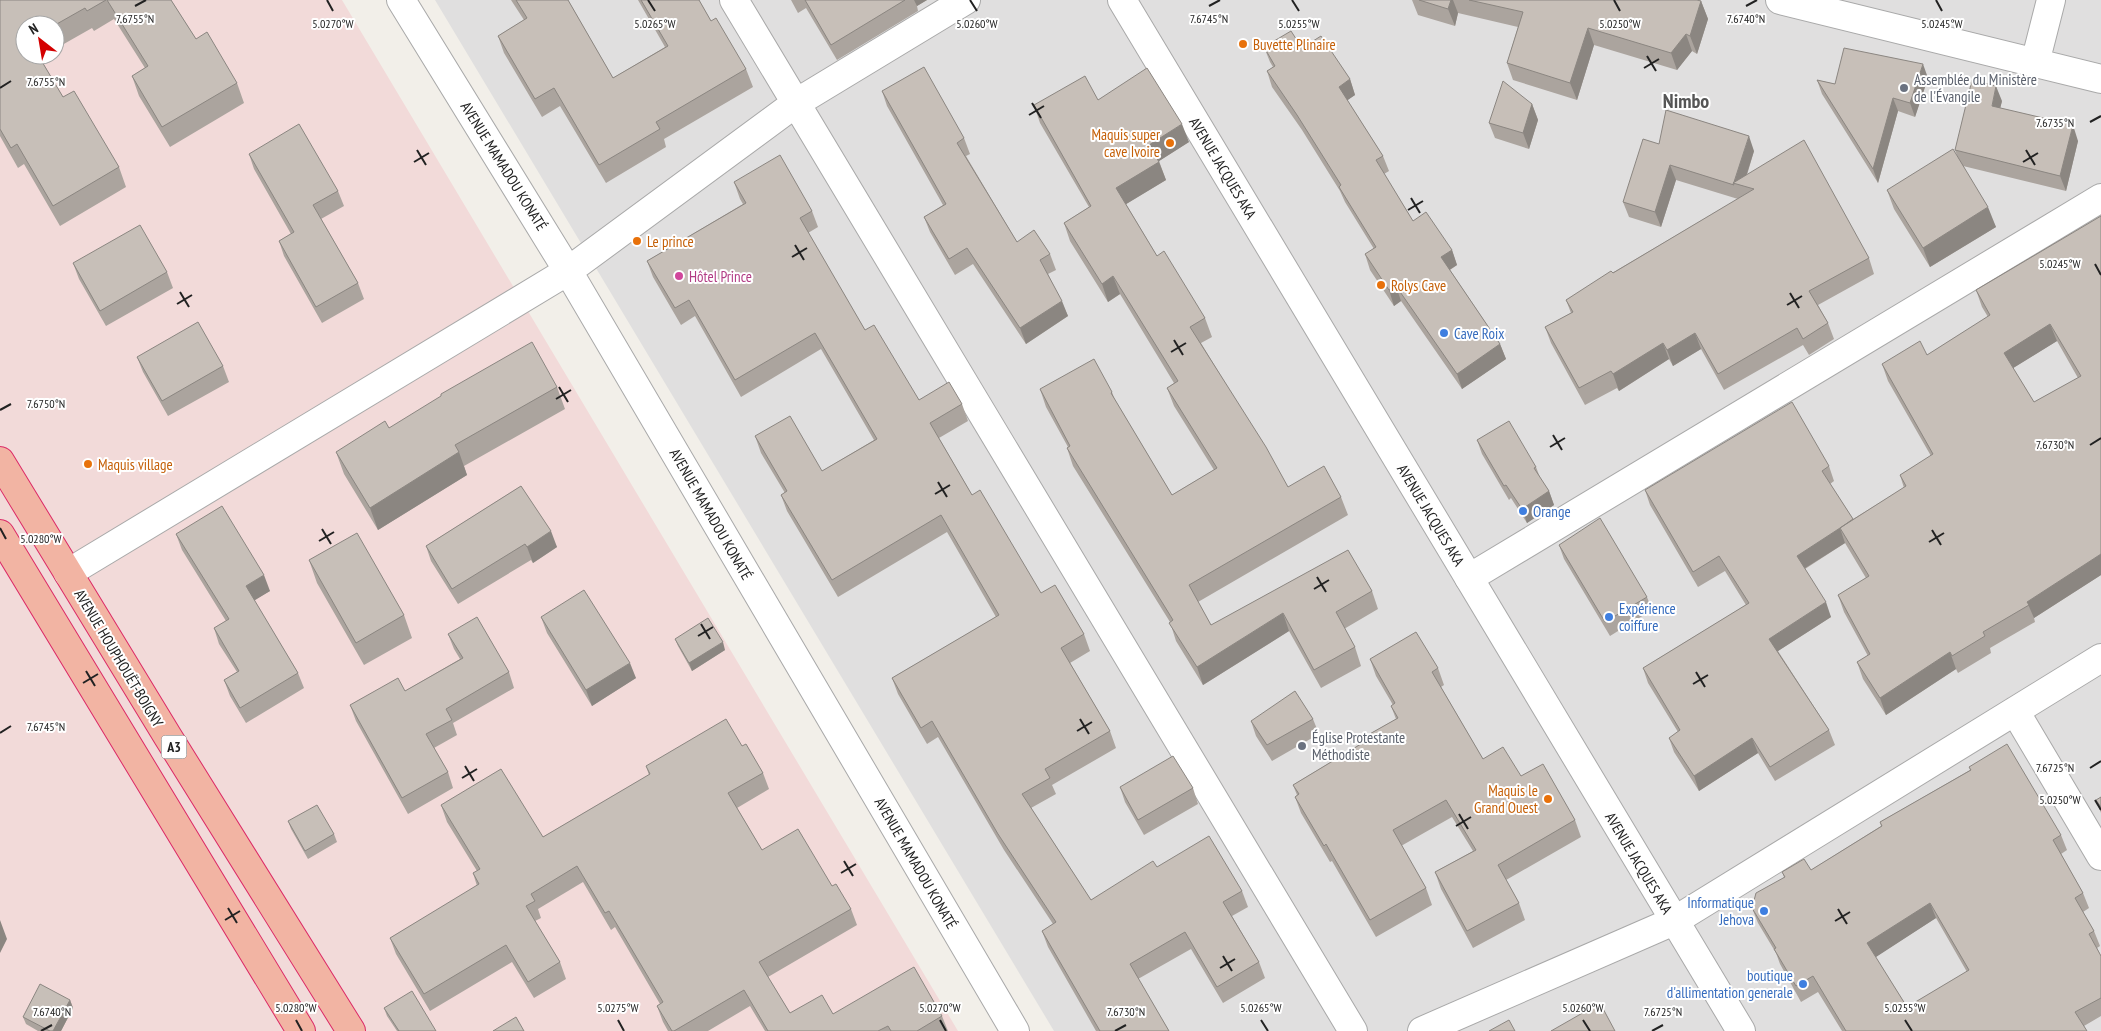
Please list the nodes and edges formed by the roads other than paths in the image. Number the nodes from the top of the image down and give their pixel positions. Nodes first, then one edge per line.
1 (401, 0) edge
2 (734, 0) edge
3 (966, 0) edge
4 (1122, 0) edge
5 (1780, 0) edge
6 (2051, 0) edge
7 (2036, 63) junction
8 (2101, 79) edge
9 (796, 103) junction
10 (2101, 198) edge
11 (568, 271) junction
12 (0, 461) edge
13 (0, 534) edge
14 (68, 573) junction
15 (1469, 578) junction
16 (2101, 658) edge
17 (2015, 711) junction
18 (2101, 856) edge
19 (1674, 921) junction
20 (301, 1031) edge
21 (351, 1031) edge
22 (1015, 1031) edge
23 (1354, 1031) edge
24 (1422, 1031) edge
25 (1741, 1031) edge

1 - 11 street, AVENUE MAMADOU KONATÉ
2 - 9 street
3 - 9 street
4 - 15 street, AVENUE JACQUES AKA
5 - 7 street
6 - 7 street
7 - 8 street
9 - 11 street
9 - 23 street
10 - 15 street
11 - 14 street
11 - 22 street, AVENUE MAMADOU KONATÉ
12 - 14 highway, AVENUE HOUPHOUËT-BOIGNY / A3
13 - 20 highway, A3
14 - 21 highway, AVENUE HOUPHOUËT-BOIGNY / A3
15 - 19 street, AVENUE JACQUES AKA
16 - 17 street
17 - 18 street
17 - 19 street
19 - 24 street
19 - 25 street, AVENUE JACQUES AKA

